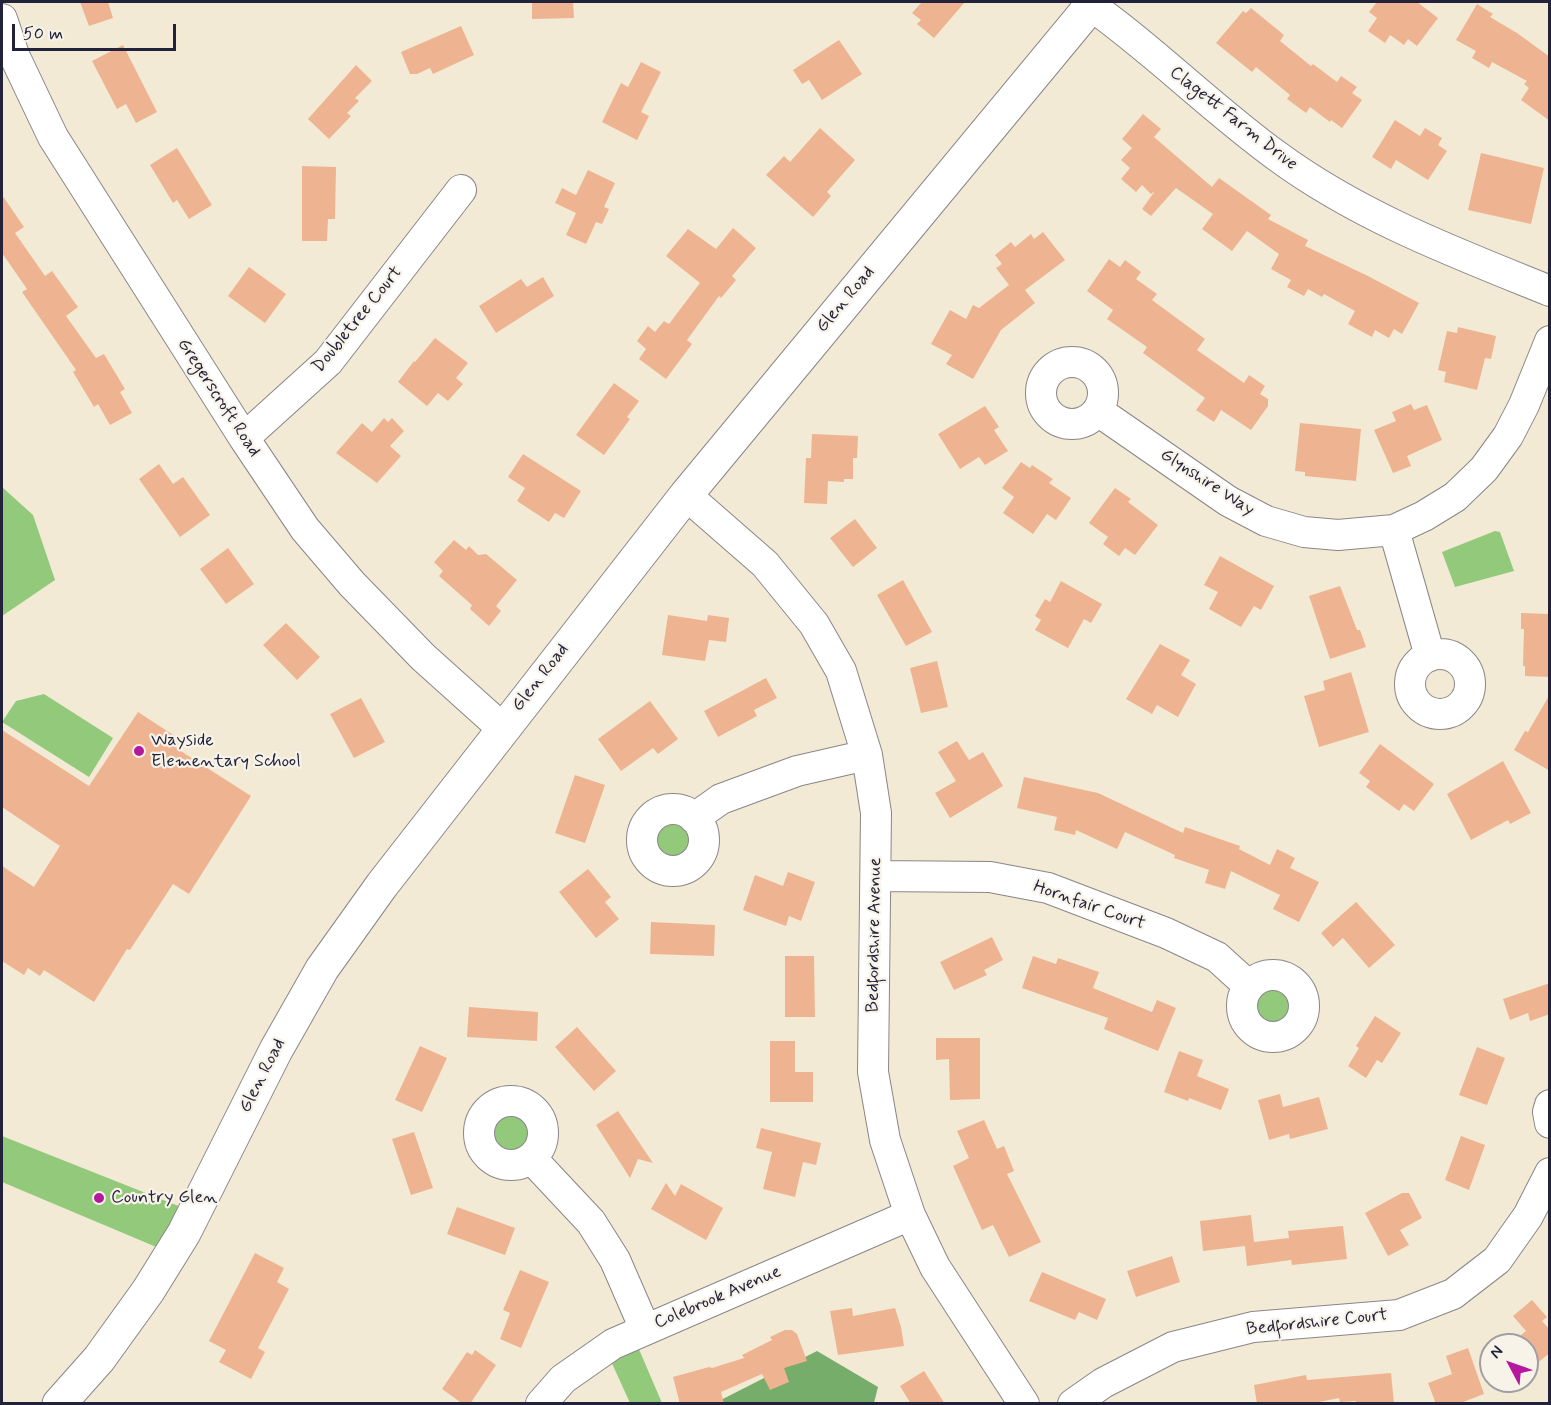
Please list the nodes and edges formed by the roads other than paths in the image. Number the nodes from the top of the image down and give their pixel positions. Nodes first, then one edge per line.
1 (1090, 3) edge
2 (2, 19) edge
3 (461, 190) dead end
4 (1550, 291) edge
5 (1550, 341) edge
6 (1098, 411) dead end
7 (244, 438) junction
8 (686, 495) junction
9 (1394, 530) junction
10 (1430, 656) dead end
11 (502, 728) junction
12 (867, 755) junction
13 (694, 818) dead end
14 (876, 876) junction
15 (1248, 986) dead end
16 (1550, 1105) edge
17 (1550, 1123) edge
18 (531, 1158) dead end
19 (1550, 1173) edge
20 (910, 1215) junction
21 (645, 1329) junction
22 (59, 1404) edge
23 (541, 1404) edge
24 (1024, 1404) edge
25 (1073, 1404) edge

1 - 4 street, Clagett Farm Drive
1 - 8 main road, Glen Road
2 - 7 street, Gregerscroft Road
3 - 7 street, Doubletree Court
5 - 9 street, Glynshire Way
6 - 9 street, Glynshire Way
7 - 11 street, Gregerscroft Road
8 - 11 main road, Glen Road
8 - 12 street, Bedfordshire Avenue
9 - 10 street
11 - 22 main road, Glen Road
12 - 13 street
12 - 14 street, Bedfordshire Avenue
14 - 15 street, Hornfair Court
14 - 20 street, Bedfordshire Avenue
16 - 17 street
18 - 21 street
19 - 25 street, Bedfordshire Court
20 - 21 street, Colebrook Avenue
20 - 24 street, Bedfordshire Avenue
21 - 23 street, Colebrook Avenue

